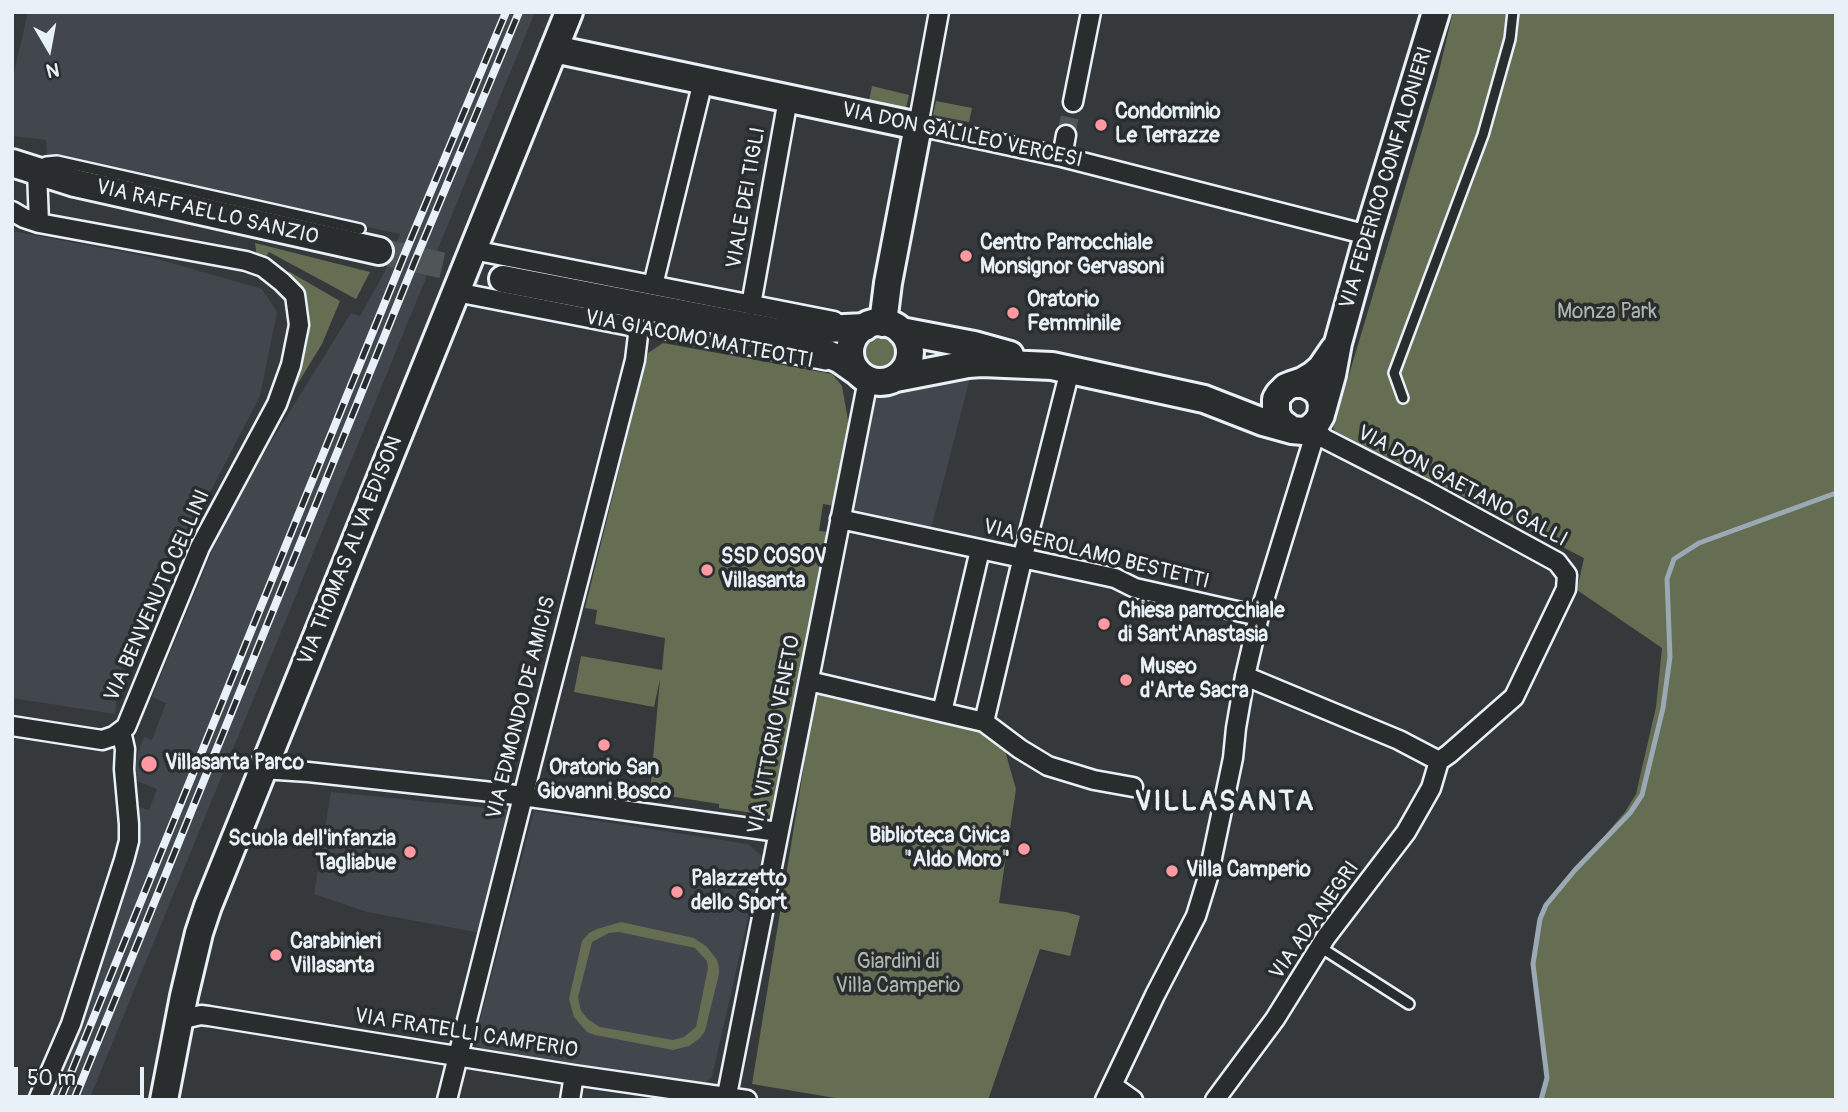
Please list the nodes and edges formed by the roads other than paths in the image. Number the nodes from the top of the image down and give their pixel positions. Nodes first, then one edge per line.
1 (569, 12) edge
2 (939, 12) edge
3 (1091, 12) edge
4 (1436, 12) edge
5 (1513, 12) edge
6 (554, 49) junction
7 (703, 81) junction
8 (788, 99) junction
9 (1073, 102) tunnel mouth
10 (918, 126) junction
11 (1066, 135) tunnel mouth
12 (1062, 157) junction
13 (24, 167) edge
14 (12, 211) edge
15 (39, 223) junction
16 (360, 229) dead end
17 (1368, 234) junction
18 (473, 250) junction
19 (379, 251) tunnel mouth
20 (503, 279) tunnel mouth
21 (653, 285) junction
22 (456, 292) junction
23 (751, 305) junction
24 (635, 327) junction
25 (883, 327) junction
26 (778, 332) junction
27 (1338, 343) junction
28 (1061, 368) junction
29 (862, 375) junction
30 (896, 377) junction
31 (1287, 389) junction
32 (1403, 398) dead end
33 (1204, 399) junction
34 (1309, 422) junction
35 (841, 519) junction
36 (980, 550) junction
37 (1023, 557) junction
38 (1259, 616) junction
39 (1245, 676) junction
40 (809, 681) junction
41 (942, 712) junction
42 (984, 722) junction
43 (12, 726) edge
44 (121, 731) junction
45 (1439, 761) junction
46 (262, 769) junction
47 (1133, 787) dead end
48 (524, 797) junction
49 (778, 832) junction
50 (1320, 947) junction
51 (1409, 1004) dead end
52 (179, 1020) junction
53 (459, 1056) junction
54 (574, 1075) junction
55 (1108, 1092) edge
56 (726, 1099) edge
57 (38, 1100) edge
58 (164, 1100) edge
59 (447, 1100) edge
60 (570, 1100) edge
61 (747, 1100) edge
62 (1133, 1100) edge
63 (1215, 1100) edge

1 - 6 street, VIA THOMAS ALVA EDISON
2 - 10 street
3 - 9 street
4 - 17 street, VIA FEDERICO CONFALONIERI
5 - 32 lane
6 - 7 street, VIA DON GALILEO VERCESI
6 - 18 street, VIA THOMAS ALVA EDISON
7 - 8 street, VIA DON GALILEO VERCESI
7 - 21 street
8 - 10 street, VIA DON GALILEO VERCESI
8 - 23 street, VIALE DEI TIGLI
10 - 12 street, VIA DON GALILEO VERCESI
10 - 25 street
11 - 12 street
12 - 17 street, VIA DON GALILEO VERCESI
13 - 15 street
13 - 16 lane, VIA RAFFAELLO SANZIO
13 - 19 street, VIA RAFFAELLO SANZIO
14 - 15 street, VIA BENVENUTO CELLINI
15 - 44 street, VIA BENVENUTO CELLINI
17 - 27 street, VIA FEDERICO CONFALONIERI
18 - 21 street, VIA GIACOMO MATTEOTTI
18 - 22 street, VIA THOMAS ALVA EDISON
20 - 26 street, VIA GIACOMO MATTEOTTI
21 - 23 street, VIA GIACOMO MATTEOTTI
22 - 24 street, VIA GIACOMO MATTEOTTI
22 - 46 street, VIA THOMAS ALVA EDISON
23 - 25 street, VIA GIACOMO MATTEOTTI
24 - 29 lane, VIA GIACOMO MATTEOTTI
24 - 48 street, VIA EDMONDO DE AMICIS
25 - 26 street, VIA GIACOMO MATTEOTTI
25 - 28 street, VIA GIACOMO MATTEOTTI
25 - 29 street
25 - 30 street
26 - 29 street, VIA GIACOMO MATTEOTTI
27 - 31 street, VIA FEDERICO CONFALONIERI
27 - 34 street, VIA FEDERICO CONFALONIERI
28 - 30 street, VIA GIACOMO MATTEOTTI
28 - 33 street, VIA GIACOMO MATTEOTTI
28 - 37 street
29 - 30 street
29 - 35 street, VIA VITTORIO VENETO
31 - 33 street, VIA GIACOMO MATTEOTTI
31 - 34 street
31 - 34 street
33 - 34 street, VIA GIACOMO MATTEOTTI
34 - 38 street, VIA FEDERICO CONFALONIERI
34 - 45 street, VIA DON GAETANO GALLI
35 - 36 street, VIA GEROLAMO BESTETTI
35 - 40 street, VIA VITTORIO VENETO
36 - 37 street, VIA GEROLAMO BESTETTI
36 - 41 street
37 - 38 street, VIA GEROLAMO BESTETTI
37 - 42 street
38 - 39 street, VIA FEDERICO CONFALONIERI
39 - 45 street
39 - 55 street, VIA FEDERICO CONFALONIERI
40 - 41 street
40 - 49 street, VIA VITTORIO VENETO
41 - 42 street
42 - 47 street
43 - 44 street
44 - 57 street, VIA BENVENUTO CELLINI
45 - 50 street, VIA ADA NEGRI
46 - 48 street
46 - 52 street, VIA THOMAS ALVA EDISON
48 - 49 street
48 - 53 street, VIA EDMONDO DE AMICIS
49 - 56 street, VIA VITTORIO VENETO
50 - 51 lane
50 - 63 street, VIA ADA NEGRI
52 - 53 street, VIA FRATELLI CAMPERIO
52 - 58 street, VIA THOMAS ALVA EDISON
53 - 54 street, VIA FRATELLI CAMPERIO
53 - 59 street, VIA EDMONDO DE AMICIS
54 - 56 street, VIA FRATELLI CAMPERIO
54 - 60 street
55 - 62 street
56 - 61 street, VIA FRATELLI CAMPERIO

